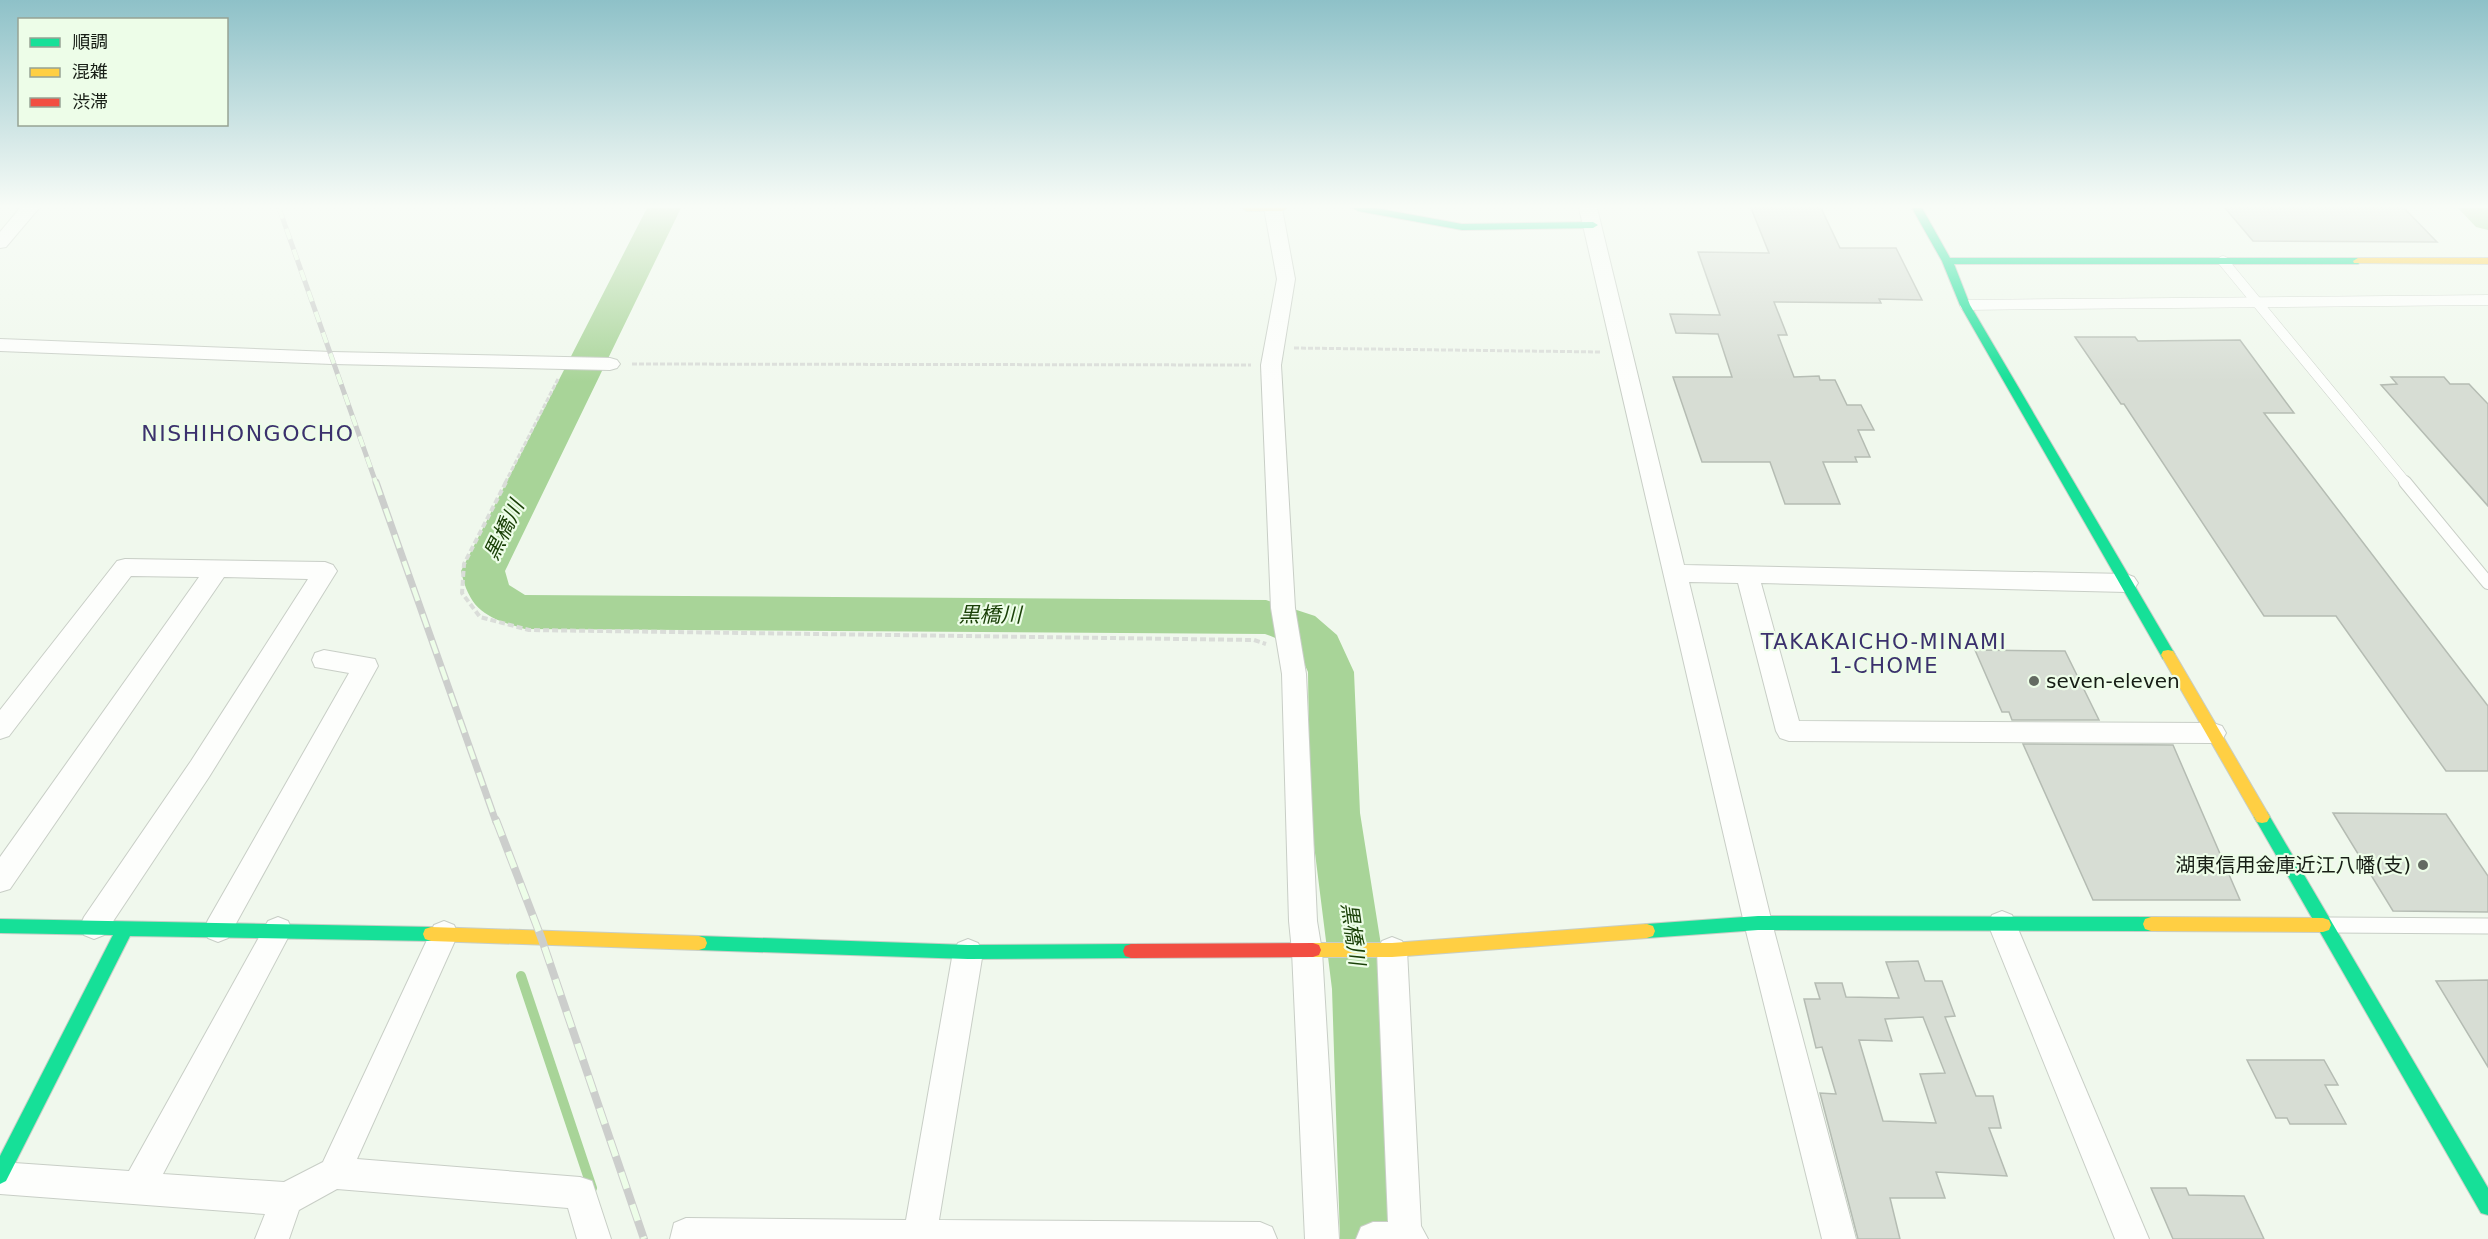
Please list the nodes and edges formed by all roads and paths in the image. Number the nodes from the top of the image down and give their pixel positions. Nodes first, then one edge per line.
1 (1284, 266) edge
2 (1602, 266) edge
3 (1949, 266) edge
4 (2227, 266) edge
5 (2488, 300) edge
6 (2260, 303) junction
7 (1965, 305) junction
8 (0, 345) edge
9 (1623, 353) junction
10 (1273, 357) junction
11 (571, 364) junction
12 (610, 364) joint
13 (217, 569) junction
14 (1675, 573) junction
15 (1747, 574) junction
16 (2126, 583) junction
17 (2488, 583) edge
18 (1288, 649) junction
19 (324, 660) dead end
20 (0, 729) edge
21 (2212, 734) junction
22 (0, 880) edge
23 (1758, 923) junction
24 (2002, 924) junction
25 (2323, 925) junction
26 (0, 926) edge
27 (94, 926) junction
28 (2488, 926) edge
29 (126, 927) junction
30 (218, 928) junction
31 (278, 930) junction
32 (444, 934) junction
33 (1392, 950) junction
34 (1307, 951) junction
35 (968, 952) junction
36 (334, 1173) junction
37 (0, 1176) edge
38 (138, 1188) junction
39 (287, 1199) junction
40 (2488, 1206) edge
41 (920, 1235) junction
42 (272, 1239) edge
43 (594, 1239) edge
44 (687, 1239) edge
45 (1260, 1239) edge
46 (1322, 1239) edge
47 (1373, 1239) edge
48 (1405, 1239) edge
49 (1411, 1239) edge
50 (1839, 1239) edge
51 (2132, 1239) edge

1 - 10 street
2 - 9 street
3 - 7 street
4 - 6 lane
5 - 6 lane
6 - 7 lane
6 - 17 lane
7 - 16 street
8 - 11 street
9 - 10 path
9 - 14 street
10 - 12 path
10 - 18 street
11 - 12 street
11 - 18 path
13 - 20 street
13 - 22 street
13 - 27 street
14 - 15 street
14 - 23 street
15 - 16 street
15 - 21 street
16 - 21 street
18 - 34 street
19 - 30 street
21 - 25 street
23 - 24 street
23 - 33 street
23 - 50 street
24 - 25 street
24 - 51 street
25 - 28 lane
25 - 40 street
26 - 27 street
27 - 29 street
29 - 30 street
29 - 37 street
30 - 31 street
31 - 32 street
31 - 38 street
32 - 35 street
32 - 36 street
33 - 34 street
33 - 48 street
34 - 35 street
34 - 46 street
35 - 41 street
36 - 39 street
36 - 43 street
37 - 38 street
38 - 39 street
39 - 42 street
41 - 44 street
41 - 45 street
47 - 48 street
48 - 49 street

